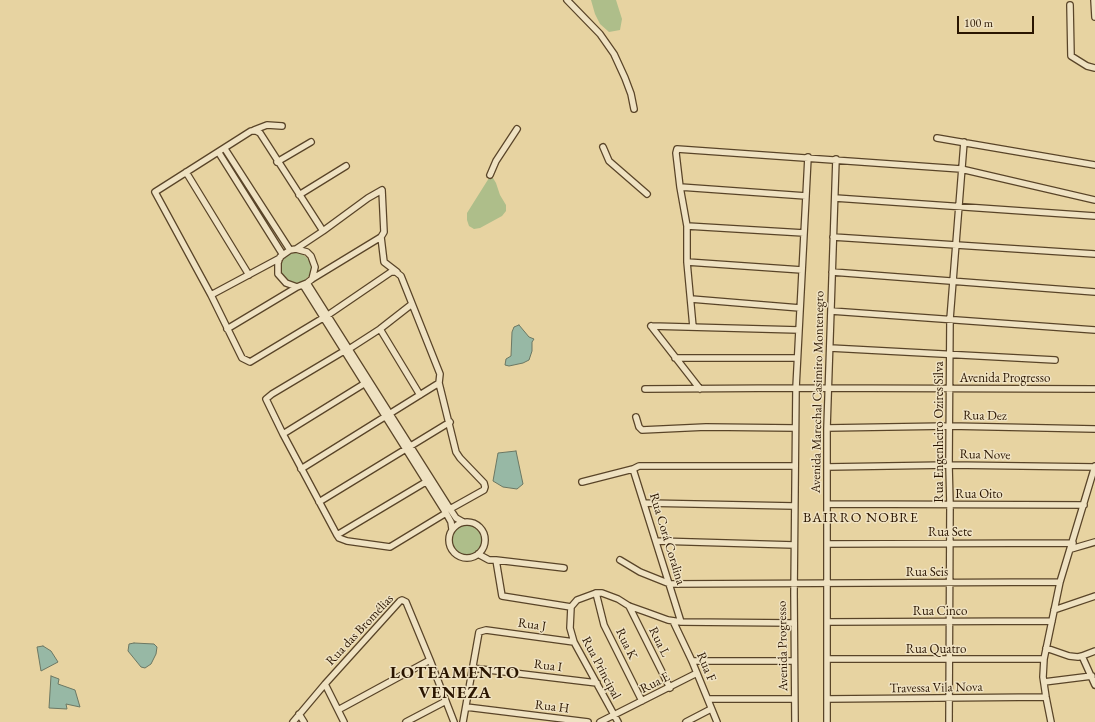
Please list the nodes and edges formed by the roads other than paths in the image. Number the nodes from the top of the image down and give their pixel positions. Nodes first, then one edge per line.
1 (567, 0) edge
2 (1094, 0) edge
3 (1070, 5) dead end
4 (1095, 12) edge
5 (1095, 17) edge
6 (1095, 68) edge
7 (634, 109) dead end
8 (282, 126) dead end
9 (516, 129) dead end
10 (254, 130) junction
11 (937, 138) dead end
12 (311, 142) dead end
13 (964, 142) junction
14 (603, 147) dead end
15 (225, 149) junction
16 (219, 153) junction
17 (808, 157) junction
18 (836, 159) junction
19 (277, 162) junction
20 (1095, 165) edge
21 (346, 166) dead end
22 (961, 169) junction
23 (186, 172) junction
24 (490, 175) dead end
25 (680, 187) junction
26 (647, 194) dead end
27 (300, 195) junction
28 (806, 196) junction
29 (835, 198) junction
30 (1095, 200) edge
31 (958, 206) junction
32 (1095, 216) edge
33 (687, 226) junction
34 (323, 231) junction
35 (804, 233) junction
36 (381, 237) junction
37 (833, 237) junction
38 (956, 244) junction
39 (293, 250) junction
40 (1095, 254) edge
41 (282, 256) junction
42 (687, 262) junction
43 (802, 270) junction
44 (832, 272) junction
45 (399, 274) junction
46 (249, 275) junction
47 (953, 281) junction
48 (305, 283) junction
49 (1095, 292) edge
50 (211, 295) junction
51 (691, 299) junction
52 (412, 304) junction
53 (800, 308) junction
54 (831, 311) junction
55 (325, 316) junction
56 (950, 319) junction
57 (693, 327) junction
58 (227, 329) junction
59 (380, 329) junction
60 (799, 330) junction
61 (1095, 330) edge
62 (830, 348) junction
63 (346, 350) junction
64 (950, 353) junction
65 (675, 358) junction
66 (797, 358) junction
67 (1055, 360) dead end
68 (367, 382) junction
69 (439, 383) junction
70 (796, 388) junction
71 (828, 388) junction
72 (644, 389) dead end
73 (700, 389) junction
74 (950, 389) junction
75 (1095, 389) edge
76 (420, 395) junction
77 (388, 415) junction
78 (636, 418) dead end
79 (450, 422) junction
80 (949, 426) junction
81 (795, 428) junction
82 (827, 428) junction
83 (1095, 428) edge
84 (283, 434) junction
85 (408, 448) junction
86 (949, 465) junction
87 (795, 466) junction
88 (1095, 466) edge
89 (827, 467) junction
90 (301, 469) junction
91 (633, 469) junction
92 (429, 480) junction
93 (582, 482) dead end
94 (319, 502) junction
95 (645, 504) junction
96 (827, 504) junction
97 (950, 505) junction
98 (1084, 505) junction
99 (794, 506) junction
100 (448, 511) junction
101 (463, 522) junction
102 (452, 529) junction
103 (337, 535) junction
104 (657, 541) junction
105 (1095, 542) edge
106 (949, 543) junction
107 (827, 544) junction
108 (794, 545) junction
109 (1072, 546) junction
110 (478, 554) junction
111 (496, 560) junction
112 (620, 560) dead end
113 (564, 568) dead end
114 (794, 582) junction
115 (828, 582) junction
116 (1060, 582) junction
117 (949, 583) junction
118 (670, 584) junction
119 (596, 593) junction
120 (1095, 596) edge
121 (629, 606) junction
122 (571, 607) junction
123 (1054, 610) junction
124 (673, 621) junction
125 (1052, 621) junction
126 (681, 622) junction
127 (794, 622) junction
128 (828, 622) junction
129 (948, 622) junction
130 (574, 642) junction
131 (1046, 648) junction
132 (1095, 651) edge
133 (1082, 656) junction
134 (828, 659) junction
135 (1044, 659) junction
136 (430, 660) junction
137 (692, 660) junction
138 (949, 660) junction
139 (794, 661) junction
140 (472, 668) junction
141 (697, 673) junction
142 (1092, 676) junction
143 (1044, 682) junction
144 (597, 683) junction
145 (325, 684) junction
146 (1095, 686) edge
147 (670, 688) junction
148 (1046, 697) junction
149 (794, 698) junction
150 (708, 699) junction
151 (827, 699) junction
152 (949, 699) junction
153 (446, 701) junction
154 (642, 702) junction
155 (466, 707) junction
156 (711, 709) junction
157 (338, 710) junction
158 (300, 714) junction
159 (614, 715) junction
160 (294, 722) edge
161 (304, 722) edge
162 (344, 722) edge
163 (406, 722) edge
164 (454, 722) edge
165 (463, 722) edge
166 (588, 722) edge
167 (600, 722) edge
168 (618, 722) edge
169 (686, 722) edge
170 (717, 722) edge
171 (795, 722) edge
172 (827, 722) edge
173 (949, 722) edge
174 (1052, 722) edge

1 - 7 street
2 - 4 street
3 - 6 street
4 - 5 street
8 - 10 street
9 - 24 street
10 - 15 street
10 - 19 street
11 - 13 street
12 - 19 street
13 - 20 street
13 - 22 street, Rua Engenheiro Ozires Silva
14 - 26 street
15 - 16 street
15 - 39 street
16 - 23 street
16 - 41 street
17 - 18 street
17 - 25 street
17 - 28 street, Avenida Progresso
18 - 22 street
18 - 29 street, Avenida Marechal Casimiro Montenegro
19 - 27 street
21 - 27 street
22 - 30 street
22 - 31 street, Rua Engenheiro Ozires Silva
23 - 46 street
23 - 50 street
25 - 28 street
25 - 33 street
27 - 34 street
28 - 35 street, Avenida Progresso
29 - 31 street
29 - 37 street, Avenida Marechal Casimiro Montenegro
31 - 32 street
31 - 38 street, Rua Engenheiro Ozires Silva
33 - 35 street
33 - 42 street
34 - 36 street
34 - 39 street
35 - 43 street, Avenida Progresso
36 - 45 street
36 - 48 street
37 - 38 street
37 - 44 street, Avenida Marechal Casimiro Montenegro
38 - 40 street
38 - 47 street, Rua Engenheiro Ozires Silva
39 - 41 street
39 - 48 street
41 - 46 street
41 - 48 street
42 - 43 street
42 - 51 street
43 - 53 street, Avenida Progresso
44 - 47 street
44 - 54 street, Avenida Marechal Casimiro Montenegro
45 - 52 street
45 - 55 street
46 - 50 street
47 - 49 street
47 - 56 street, Rua Engenheiro Ozires Silva
48 - 55 street
48 - 58 street
50 - 58 street
51 - 53 street
51 - 57 street
52 - 59 street
52 - 69 street
53 - 60 street, Avenida Progresso
54 - 56 street
54 - 62 street, Avenida Marechal Casimiro Montenegro
55 - 58 street
55 - 63 street
56 - 61 street
56 - 64 street, Rua Engenheiro Ozires Silva
57 - 60 street
57 - 65 street
59 - 63 street
59 - 76 street
60 - 66 street, Avenida Progresso
62 - 64 street
62 - 71 street, Avenida Marechal Casimiro Montenegro
63 - 68 street
63 - 84 street
64 - 67 street
64 - 74 street, Rua Engenheiro Ozires Silva
65 - 66 street
65 - 73 street
66 - 70 street, Avenida Progresso
68 - 77 street
68 - 84 street
69 - 76 street
69 - 79 street
70 - 71 street, Avenida Progresso
70 - 73 street, Avenida Progresso
70 - 81 street, Avenida Progresso
71 - 74 street, Avenida Progresso
71 - 82 street, Avenida Marechal Casimiro Montenegro
72 - 73 street, Avenida Progresso
74 - 75 street, Avenida Progresso
74 - 80 street, Rua Engenheiro Ozires Silva
76 - 77 street
77 - 85 street
77 - 90 street
78 - 81 street
79 - 85 street
79 - 100 street
80 - 82 street, Rua Dez
80 - 83 street, Rua Dez
80 - 86 street, Rua Engenheiro Ozires Silva
81 - 87 street, Avenida Progresso
82 - 89 street, Avenida Marechal Casimiro Montenegro
84 - 90 street
85 - 92 street
85 - 94 street
86 - 88 street, Rua Nove
86 - 89 street, Rua Nove
86 - 97 street, Rua Engenheiro Ozires Silva
87 - 91 street
87 - 99 street, Avenida Progresso
88 - 98 street
89 - 96 street, Avenida Marechal Casimiro Montenegro
90 - 94 street
91 - 93 street
91 - 95 street, Rua Corá Coralina
92 - 100 street
92 - 103 street
94 - 103 street
95 - 99 street
95 - 104 street, Rua Corá Coralina
96 - 97 street, Rua Oito
96 - 107 street, Avenida Marechal Casimiro Montenegro
97 - 98 street, Rua Oito
97 - 106 street, Rua Engenheiro Ozires Silva
98 - 109 street
99 - 108 street, Avenida Progresso
100 - 101 street
100 - 102 street
100 - 103 street
101 - 102 street
101 - 110 street
102 - 110 street
104 - 108 street
104 - 118 street, Rua Corá Coralina
105 - 109 street, Rua Sete
106 - 107 street, Rua Sete
106 - 109 street, Rua Sete
106 - 117 street, Rua Engenheiro Ozires Silva
107 - 115 street, Avenida Marechal Casimiro Montenegro
108 - 114 street, Avenida Progresso
109 - 116 street
110 - 111 street
111 - 113 street
111 - 122 street
112 - 118 street
114 - 115 street, Rua Seis
114 - 118 street, Rua Seis
114 - 127 street, Avenida Progresso
115 - 117 street, Rua Seis
115 - 128 street, Avenida Marechal Casimiro Montenegro
116 - 117 street, Rua Seis
116 - 123 street
117 - 129 street, Rua Engenheiro Ozires Silva
118 - 126 street, Rua Corá Coralina
119 - 121 street
119 - 122 street
119 - 154 street, Rua K
120 - 123 street
121 - 124 street
121 - 147 street, Rua L
122 - 130 street, Rua Principal
123 - 125 street
124 - 126 street
124 - 137 street, Rua F
125 - 129 street, Rua Cinco
125 - 131 street
126 - 127 street
127 - 139 street, Avenida Progresso
128 - 129 street, Rua Cinco
128 - 134 street, Avenida Marechal Casimiro Montenegro
129 - 138 street, Rua Engenheiro Ozires Silva
130 - 140 street, Rua J
130 - 144 street, Rua Principal
131 - 133 street
131 - 135 street
132 - 133 street
133 - 142 street
134 - 138 street, Rua Quatro
134 - 151 street, Avenida Marechal Casimiro Montenegro
135 - 138 street, Rua Quatro
135 - 143 street
136 - 145 street, Rua das Bromélias
136 - 153 street, Rua das Bromélias
136 - 157 street
137 - 139 street
137 - 141 street, Rua F
138 - 152 street, Rua Engenheiro Ozires Silva
139 - 149 street, Avenida Progresso
140 - 144 street, Rua I
140 - 155 street
141 - 147 street, Rua E
141 - 150 street, Rua F
142 - 143 street
142 - 146 street
143 - 148 street
144 - 159 street, Rua Principal
145 - 157 street
145 - 158 street, Rua das Bromélias
147 - 154 street, Rua E
148 - 152 street, Travessa Vila Nova
148 - 174 street
149 - 150 street
149 - 171 street, Avenida Progresso
150 - 156 street, Rua F
151 - 152 street, Travessa Vila Nova
151 - 172 street, Avenida Marechal Casimiro Montenegro
152 - 173 street, Rua Engenheiro Ozires Silva
153 - 163 street
153 - 164 street, Rua das Bromélias
154 - 159 street, Rua E
155 - 165 street
155 - 166 street, Rua H
156 - 169 street
156 - 170 street, Rua F
157 - 162 street
158 - 160 street, Rua das Bromélias
158 - 161 street
159 - 167 street, Rua E
159 - 168 street, Rua Principal

